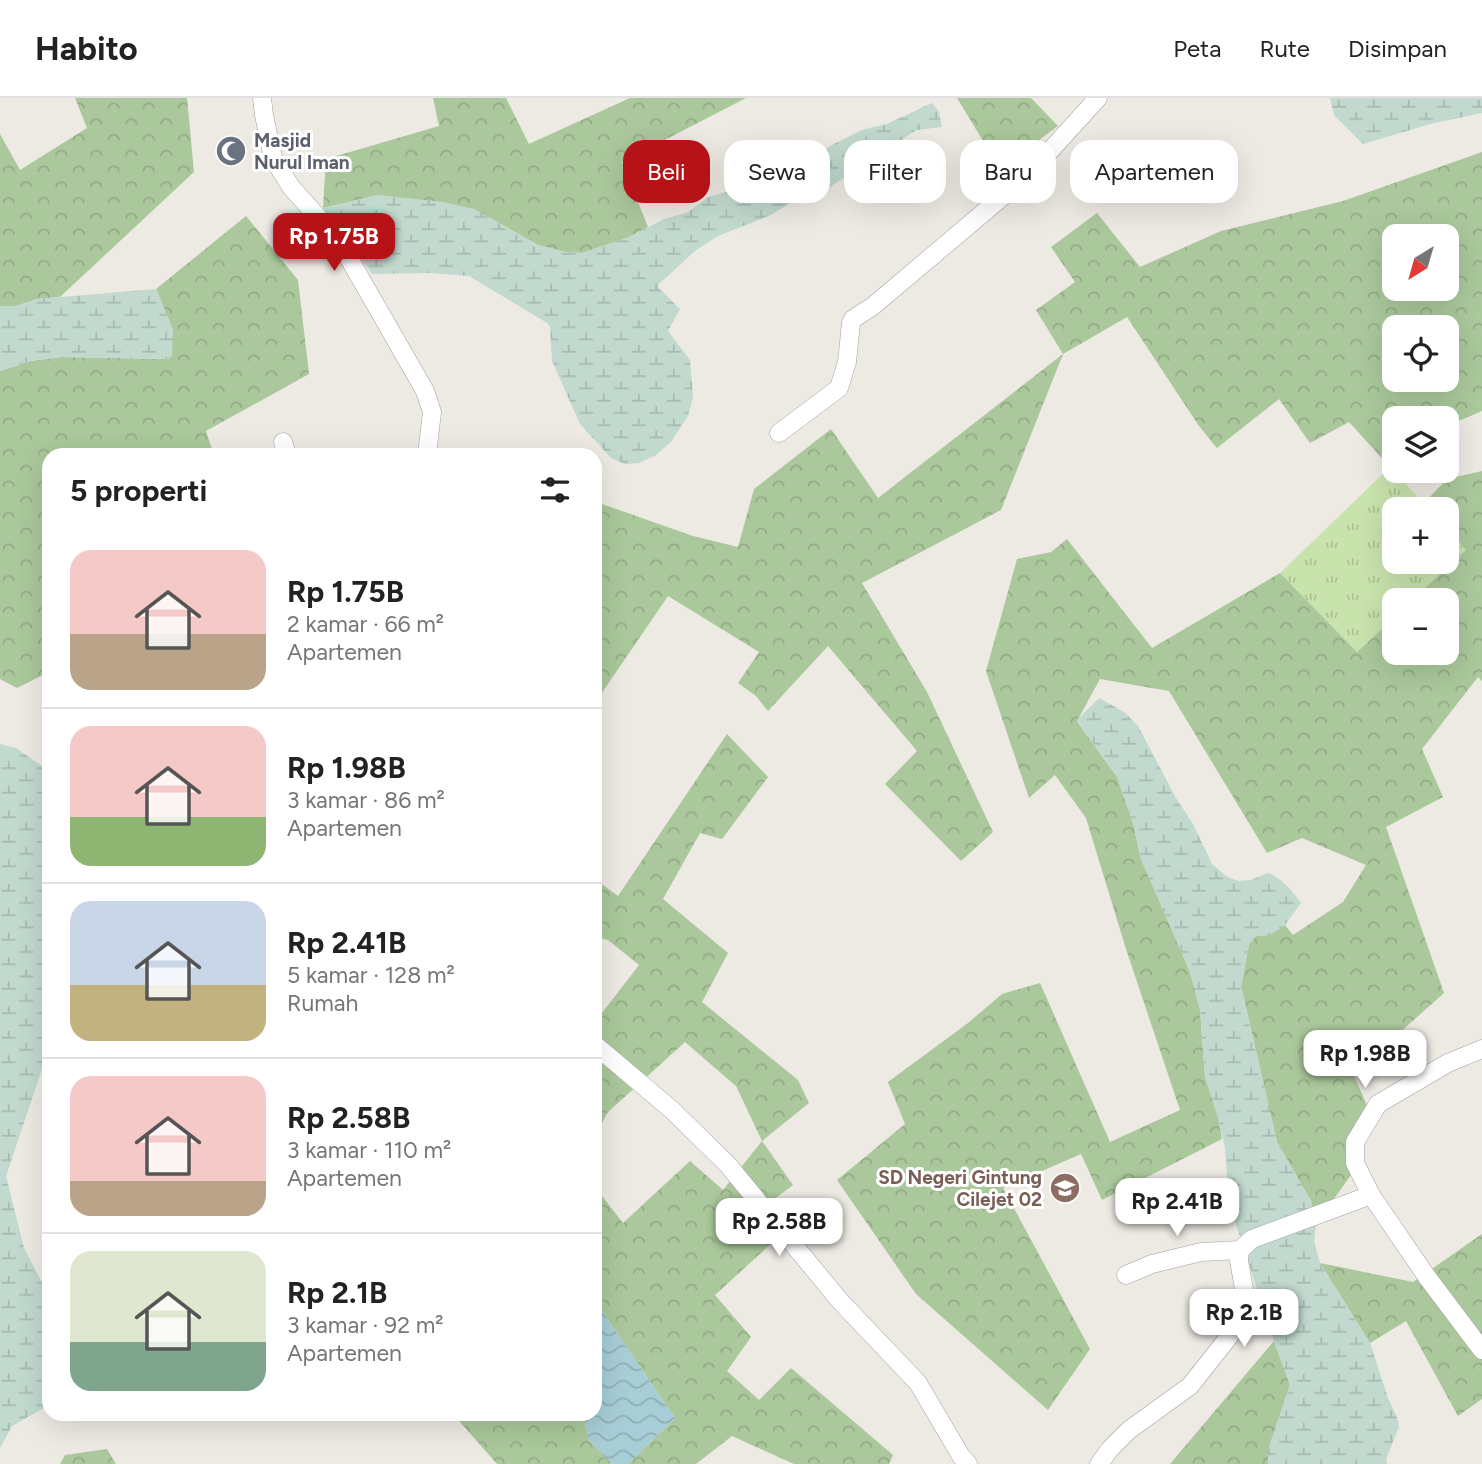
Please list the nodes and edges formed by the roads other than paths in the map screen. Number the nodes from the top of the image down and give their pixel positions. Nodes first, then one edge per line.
1 (262, 98) edge
2 (1098, 98) edge
3 (779, 433) dead end
4 (428, 448) edge
5 (1482, 1049) edge
6 (602, 1051) edge
7 (1371, 1195) junction
8 (1240, 1250) junction
9 (1126, 1275) dead end
10 (1482, 1350) edge
11 (968, 1464) edge
12 (1099, 1464) edge

1 - 4 street
2 - 3 street
5 - 7 street
6 - 11 street
7 - 8 street
7 - 10 street
8 - 9 street
8 - 12 street

